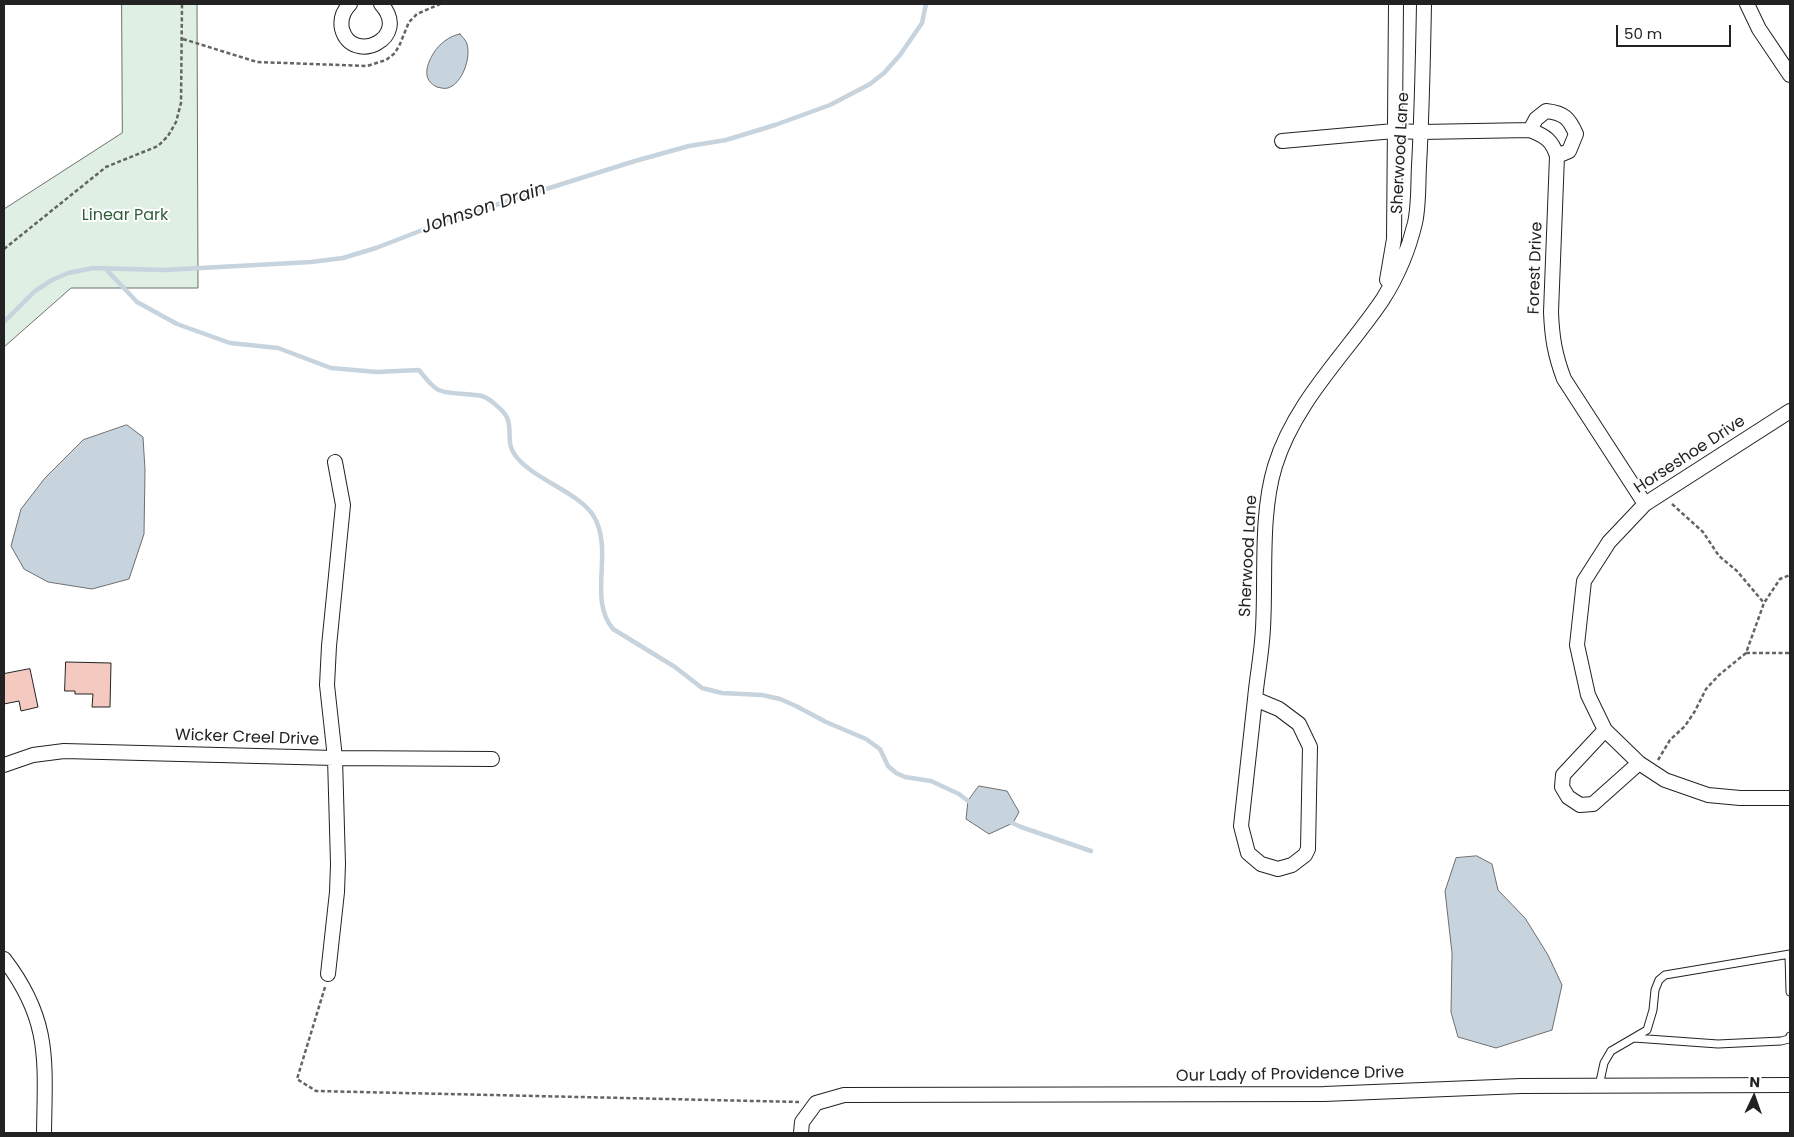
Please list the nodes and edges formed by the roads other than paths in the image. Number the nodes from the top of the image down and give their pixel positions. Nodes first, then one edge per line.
1 (350, 4) edge
2 (381, 4) edge
3 (1396, 4) edge
4 (1424, 4) edge
5 (1747, 4) edge
6 (1790, 74) edge
7 (1530, 130) junction
8 (1394, 131) junction
9 (1421, 132) junction
10 (1282, 141) dead end
11 (1557, 156) junction
12 (1383, 298) junction
13 (1790, 411) edge
14 (334, 462) dead end
15 (1645, 504) junction
16 (1255, 699) junction
17 (1605, 730) junction
18 (335, 758) junction
19 (492, 759) dead end
20 (4, 765) edge
21 (1644, 767) junction
22 (1790, 798) edge
23 (1790, 954) edge
24 (4, 959) edge
25 (328, 974) road end
26 (1790, 992) edge
27 (1790, 1036) edge
28 (1634, 1038) junction
29 (1790, 1085) edge
30 (1599, 1086) junction
31 (803, 1129) edge
32 (44, 1133) edge

1 - 2 street
3 - 8 street, Sherwood Lane
4 - 9 street, Sherwood Lane
5 - 6 street
7 - 9 street
7 - 11 street
7 - 11 street
8 - 9 street
8 - 10 street
8 - 12 street, Sherwood Lane
9 - 12 street, Sherwood Lane
11 - 15 street, Forest Drive
12 - 16 street, Sherwood Lane
13 - 15 street, Horseshoe Drive
14 - 18 street
15 - 17 street, Horseshoe Drive
16 - 16 street, Sherwood Lane
17 - 21 street, Horseshoe Drive
17 - 21 street
18 - 19 street, Wicker Creel Drive
18 - 20 street, Wicker Creel Drive
18 - 25 street
21 - 22 street, Horseshoe Drive
23 - 26 lane
23 - 28 lane
24 - 32 street
27 - 28 lane
28 - 30 lane
29 - 30 street, Our Lady of Providence Drive
30 - 31 street, Our Lady of Providence Drive

